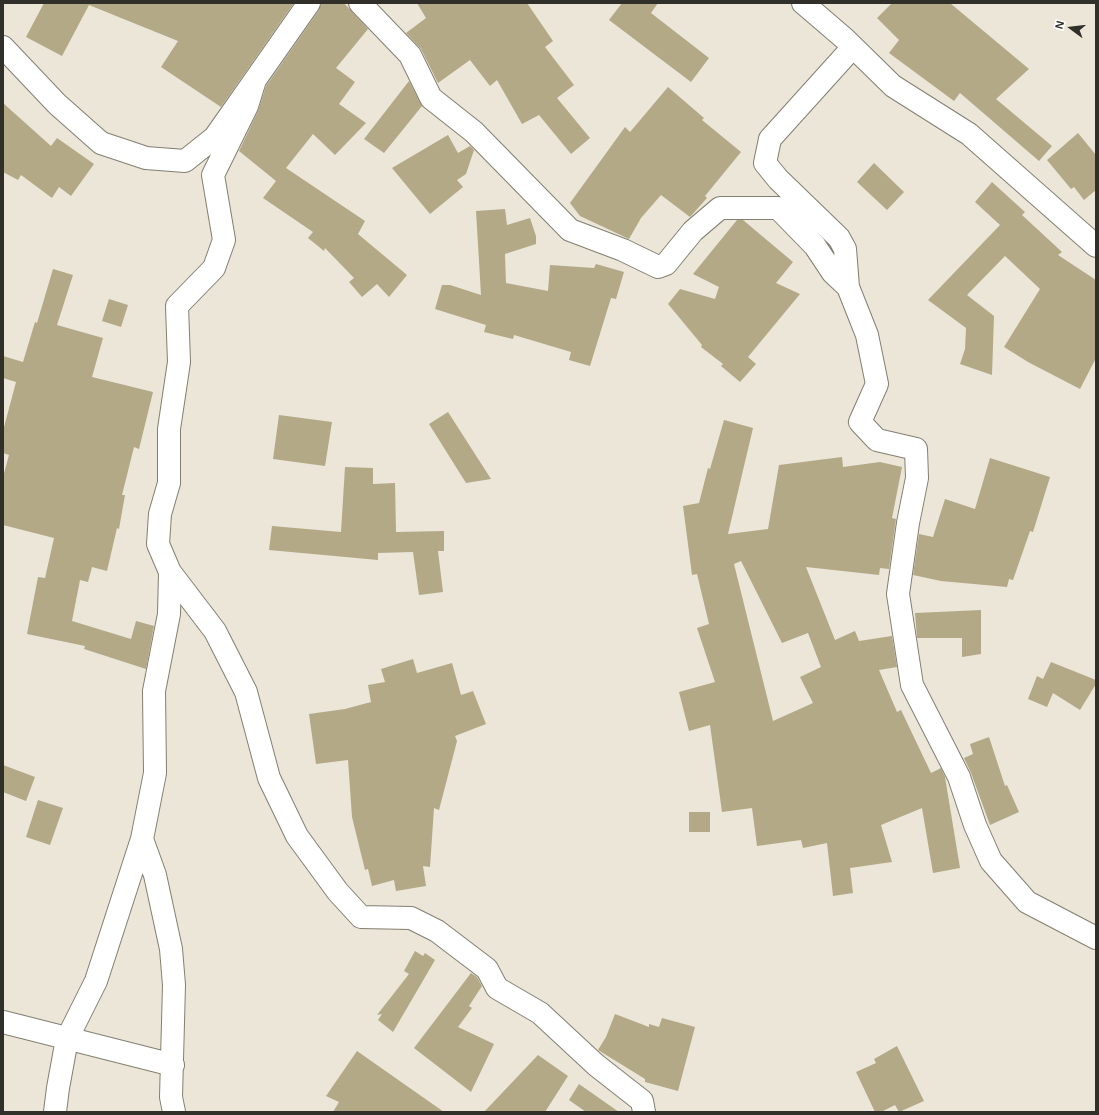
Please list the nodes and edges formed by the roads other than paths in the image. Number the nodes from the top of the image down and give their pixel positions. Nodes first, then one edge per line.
1 (309, 3) edge
2 (360, 3) edge
3 (803, 3) edge
4 (853, 47) junction
5 (3, 48) edge
6 (255, 80) junction
7 (1096, 246) edge
8 (848, 287) junction
9 (170, 572) junction
10 (142, 839) junction
11 (1096, 938) edge
12 (3, 1022) edge
13 (67, 1039) junction
14 (173, 1065) junction
15 (56, 1112) edge
16 (174, 1112) edge
17 (644, 1112) edge

1 - 6 street
2 - 8 street
3 - 4 street
4 - 7 street
4 - 8 street
5 - 6 street
6 - 9 street
8 - 11 street
9 - 10 street
9 - 17 street
10 - 13 street
10 - 14 street
12 - 13 street
13 - 14 street
13 - 15 street
14 - 16 street

